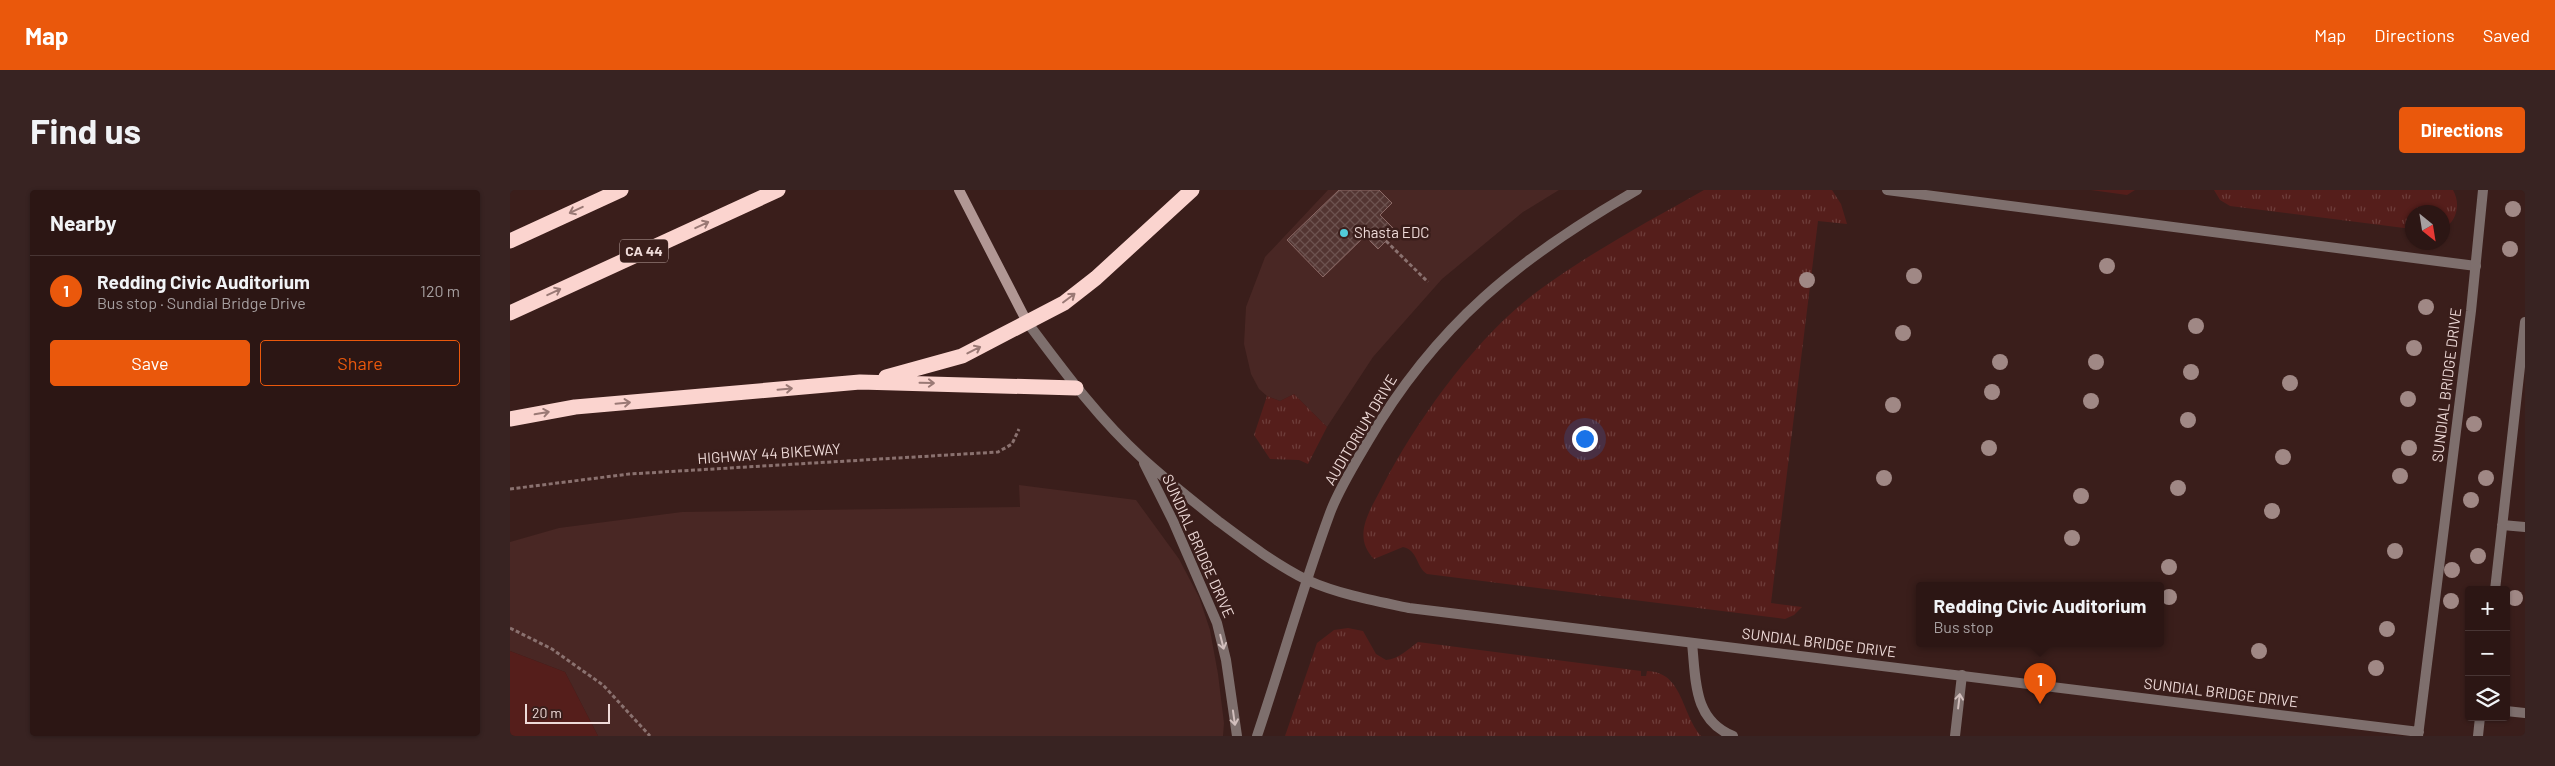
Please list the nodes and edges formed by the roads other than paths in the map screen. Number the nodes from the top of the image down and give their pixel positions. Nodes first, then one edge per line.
1 (621, 190) edge
2 (778, 190) edge
3 (959, 190) edge
4 (1192, 190) edge
5 (1637, 190) edge
6 (1887, 190) edge
7 (2483, 190) edge
8 (510, 241) edge
9 (2476, 266) junction
10 (510, 313) edge
11 (1027, 322) junction
12 (2525, 322) edge
13 (860, 382) junction
14 (1076, 388) junction
15 (510, 419) edge
16 (1141, 458) junction
17 (2502, 525) junction
18 (2525, 527) edge
19 (1308, 580) junction
20 (2495, 586) edge
21 (1692, 642) junction
22 (1962, 675) junction
23 (2510, 712) edge
24 (2525, 713) edge
25 (2480, 721) edge
26 (2418, 734) edge
27 (1237, 736) edge
28 (1257, 736) edge
29 (1733, 736) edge
30 (1955, 736) edge
31 (2478, 736) edge

1 -> 8 highway
10 -> 2 highway, CA 44
3 - 11 main road, SUNDIAL BRIDGE DRIVE
11 -> 4 highway
5 - 19 street, AUDITORIUM DRIVE
6 - 9 street
7 - 9 street, SUNDIAL BRIDGE DRIVE
9 - 26 street, SUNDIAL BRIDGE DRIVE
13 -> 11 highway
11 - 14 street, SUNDIAL BRIDGE DRIVE
12 - 17 street
13 -> 14 highway
15 -> 13 highway
14 - 16 street, SUNDIAL BRIDGE DRIVE
16 - 19 street, SUNDIAL BRIDGE DRIVE
16 -> 27 street, SUNDIAL BRIDGE DRIVE
17 - 18 street
17 - 20 street
19 - 21 street, SUNDIAL BRIDGE DRIVE
19 - 28 street
21 - 22 street, SUNDIAL BRIDGE DRIVE
21 - 29 street
22 - 26 street, SUNDIAL BRIDGE DRIVE
30 -> 22 street
23 - 24 street
25 - 31 street

